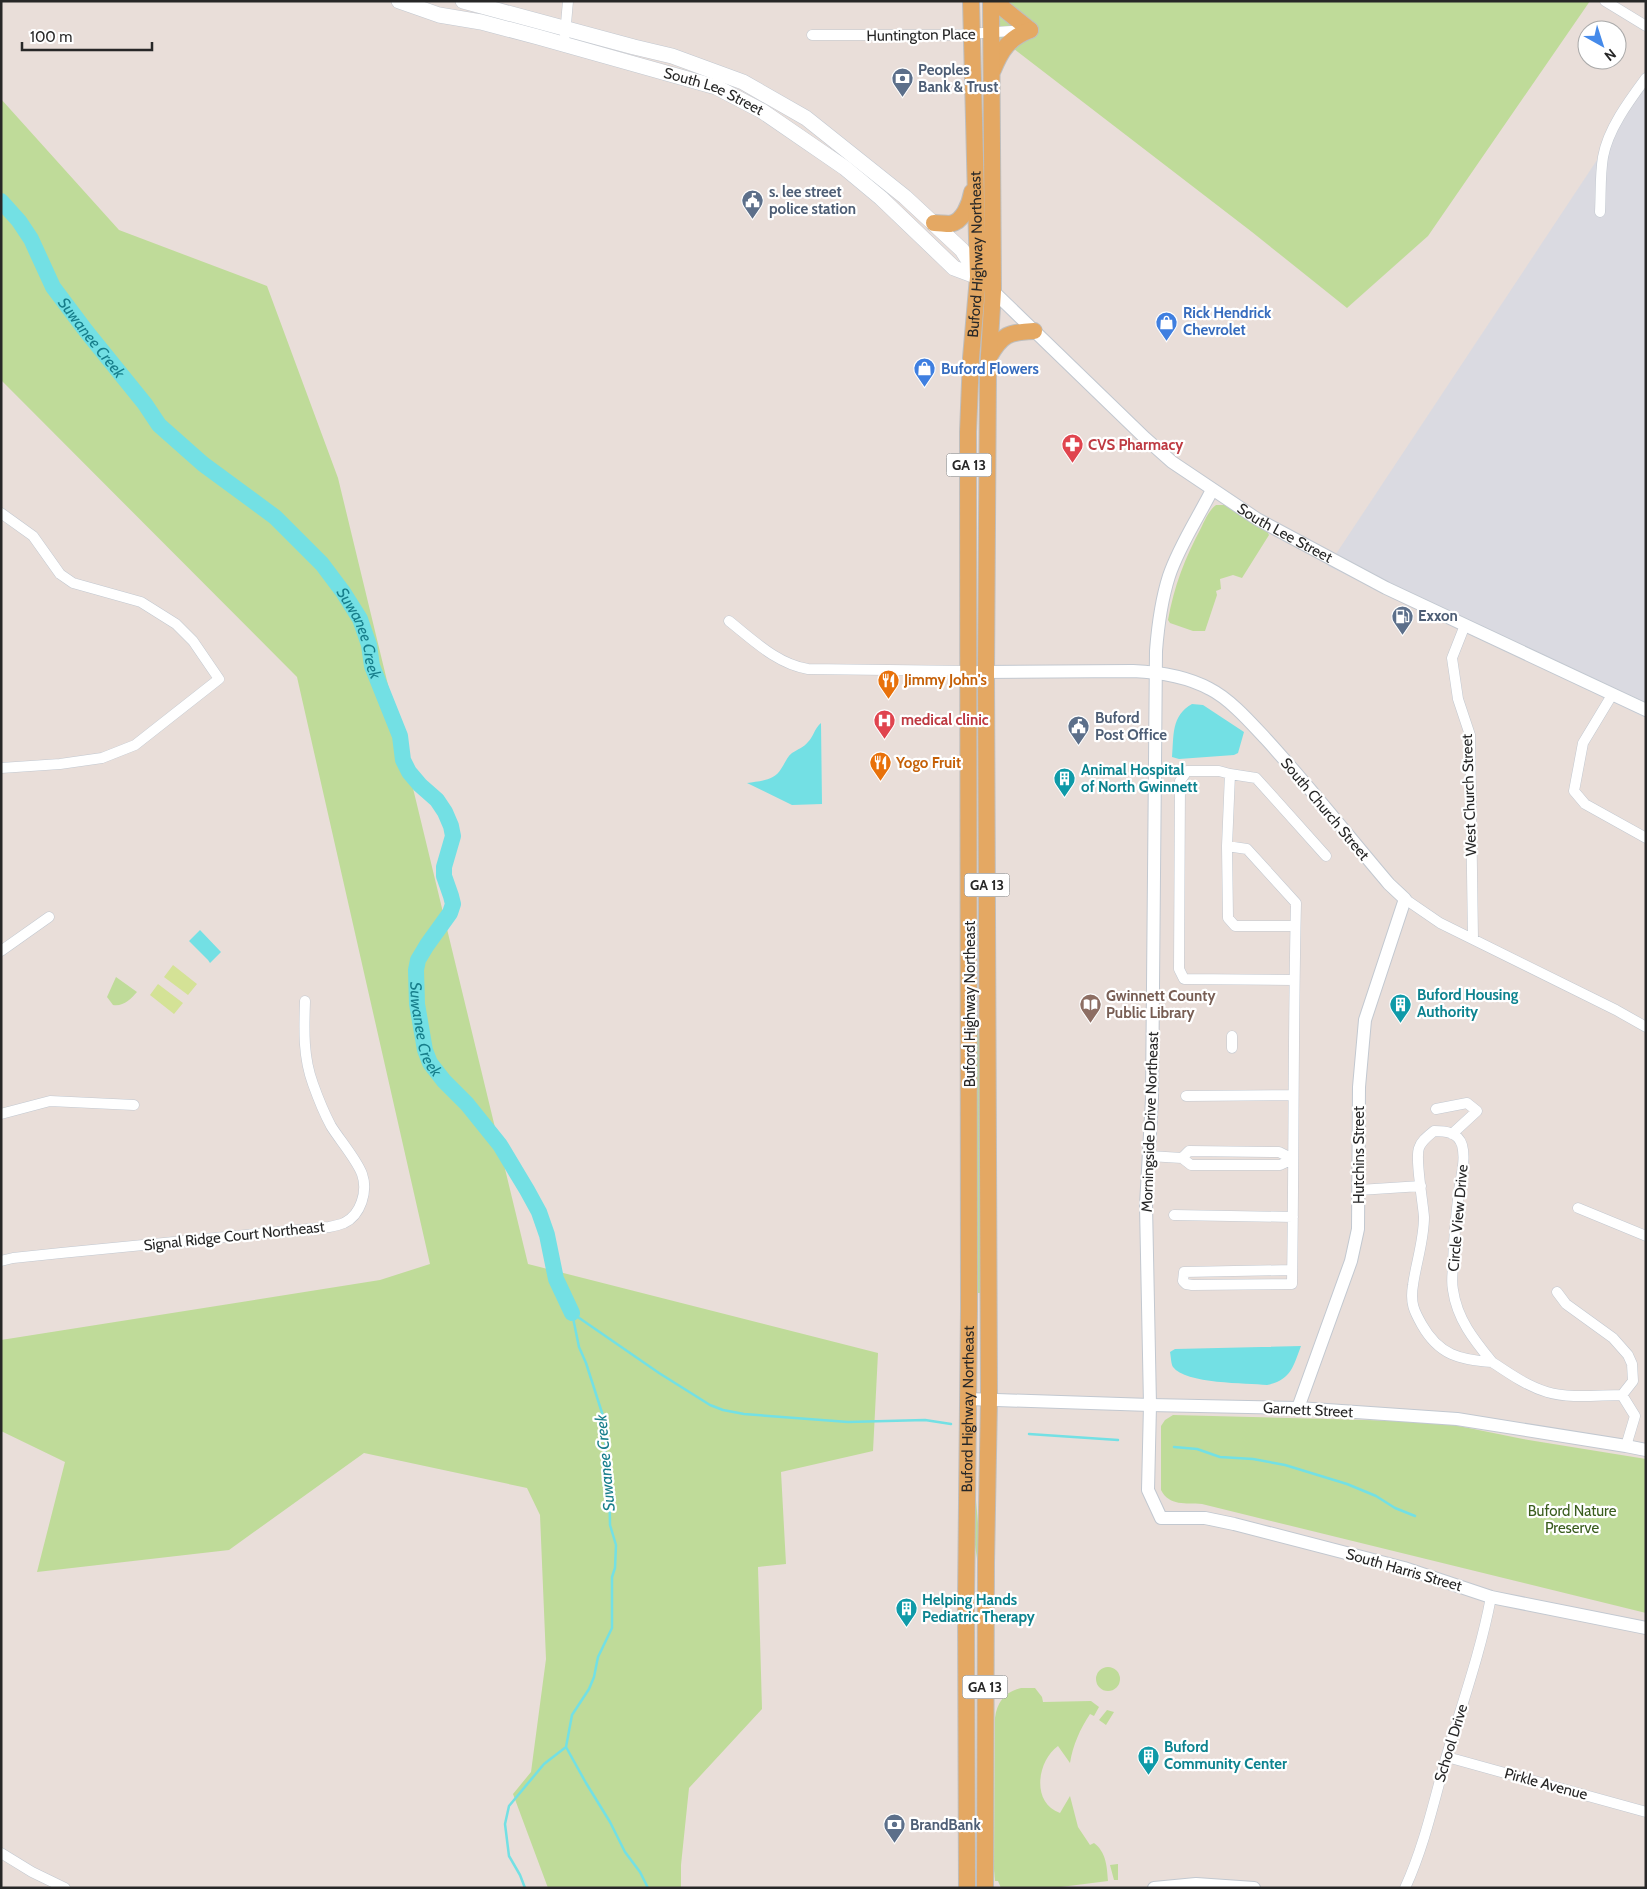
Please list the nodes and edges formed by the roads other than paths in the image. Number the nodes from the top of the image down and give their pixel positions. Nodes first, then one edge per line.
1 (399, 1) edge
2 (463, 1) edge
3 (568, 1) edge
4 (971, 1) edge
5 (991, 1) edge
6 (998, 1) edge
7 (1605, 1) edge
8 (1646, 26) edge
9 (567, 28) junction
10 (1030, 30) junction
11 (991, 32) junction
12 (971, 34) junction
13 (812, 35) dead end
14 (563, 44) junction
15 (992, 73) junction
16 (1646, 78) edge
17 (974, 175) junction
18 (1600, 212) dead end
19 (934, 223) junction
20 (978, 277) junction
21 (993, 291) junction
22 (1034, 331) junction
23 (988, 364) junction
24 (1212, 490) junction
25 (1, 513) edge
26 (729, 621) dead end
27 (1465, 625) junction
28 (969, 671) junction
29 (1154, 672) junction
30 (986, 673) junction
31 (1612, 695) junction
32 (1646, 710) edge
33 (1, 768) edge
34 (1230, 774) junction
35 (1646, 838) edge
36 (1227, 846) junction
37 (1326, 856) dead end
38 (1405, 899) junction
39 (49, 917) dead end
40 (1295, 926) junction
41 (1473, 939) junction
42 (1, 951) edge
43 (1294, 980) junction
44 (305, 1001) dead end
45 (1646, 1027) edge
46 (1232, 1036) dead end
47 (1232, 1048) dead end
48 (1292, 1095) junction
49 (1186, 1096) dead end
50 (134, 1105) dead end
51 (1436, 1109) dead end
52 (1, 1114) edge
53 (1452, 1134) junction
54 (1232, 1151) junction
55 (1149, 1156) junction
56 (1182, 1158) junction
57 (1293, 1159) junction
58 (1234, 1165) junction
59 (1421, 1186) junction
60 (1359, 1190) junction
61 (1578, 1208) dead end
62 (1174, 1215) dead end
63 (1293, 1217) junction
64 (1646, 1236) edge
65 (1, 1261) edge
66 (1292, 1270) junction
67 (1230, 1271) junction
68 (1231, 1284) junction
69 (1557, 1292) dead end
70 (1492, 1362) junction
71 (1622, 1395) junction
72 (968, 1399) junction
73 (989, 1399) junction
74 (1150, 1405) junction
75 (1298, 1408) junction
76 (1626, 1446) junction
77 (1646, 1450) edge
78 (1161, 1518) joint
79 (1491, 1597) junction
80 (1646, 1628) edge
81 (1447, 1756) junction
82 (1646, 1812) edge
83 (967, 1837) junction
84 (1, 1853) edge
85 (65, 1888) edge
86 (959, 1888) edge
87 (967, 1888) edge
88 (985, 1888) edge
89 (1154, 1888) edge
90 (1254, 1888) edge
91 (1405, 1888) edge

1 - 14 main road, South Lee Street
2 - 9 main road, South Lee Street
3 - 9 street
4 - 12 main road, Buford Highway Northeast / GA 13
5 - 11 main road, GA 13
6 - 10 main road
7 - 8 street
9 - 14 street
9 - 19 main road, South Lee Street
10 - 11 street, Huntington Place
10 - 15 main road
11 - 12 street, Huntington Place
11 - 15 main road, GA 13
12 - 13 street, Huntington Place
12 - 17 main road, Buford Highway Northeast / GA 13
14 - 20 main road, South Lee Street
15 - 21 main road, GA 13
16 - 18 street
17 - 19 main road
17 - 20 main road, Buford Highway Northeast / GA 13
19 - 20 main road, South Lee Street
20 - 21 main road, South Lee Street
20 - 28 main road, Buford Highway Northeast / GA 13
21 - 22 street, South Lee Street
21 - 23 main road, GA 13
22 - 23 main road
22 - 24 street, South Lee Street
23 - 30 main road, Buford Highway Northeast / GA 13
24 - 27 street, South Lee Street
24 - 29 street, Morningside Drive Northeast
25 - 33 street
26 - 28 street
27 - 31 street, South Lee Street
27 - 41 street, West Church Street
28 - 30 street, South Church Street
28 - 72 main road, Buford Highway Northeast / GA 13
29 - 30 street, South Church Street
29 - 38 street, South Church Street
29 - 55 street, Morningside Drive Northeast
30 - 73 main road, Buford Highway Northeast / GA 13
31 - 32 street, South Lee Street
31 - 35 street
34 - 36 street
34 - 37 street
34 - 43 street
36 - 40 street
36 - 40 street
38 - 41 street, South Church Street
38 - 60 street, Hutchins Street
39 - 42 street
40 - 43 street
41 - 45 street, South Church Street
43 - 48 street
44 - 65 street, Signal Ridge Court Northeast
46 - 47 street
48 - 49 street
48 - 57 street
50 - 52 street
51 - 53 street
53 - 59 street, Circle View Drive
53 - 70 street, Circle View Drive
54 - 56 street
54 - 57 street
54 - 58 street
55 - 56 street
55 - 74 street, Morningside Drive Northeast
56 - 58 street
57 - 58 street
57 - 63 street
59 - 60 street
59 - 70 street, Circle View Drive
60 - 75 street, Hutchins Street
61 - 64 street
62 - 63 street
63 - 66 street
66 - 67 street
66 - 68 street
67 - 68 street
67 - 68 street
69 - 71 street
70 - 71 street, Circle View Drive
71 - 76 street
72 - 73 street, Garnett Street
72 - 83 main road, Buford Highway Northeast / GA 13
73 - 74 street, Garnett Street
73 - 88 main road, Buford Highway Northeast / GA 13
74 - 75 street, Garnett Street
74 - 78 street, Morningside Drive Northeast
75 - 76 street, Garnett Street
76 - 77 street, Garnett Street
78 - 79 street, South Harris Street
79 - 80 street, South Harris Street
79 - 81 street, School Drive
81 - 82 street, Pirkle Avenue
81 - 91 street, School Drive
83 - 86 main road
83 - 87 main road, Buford Highway Northeast / GA 13
84 - 85 street
89 - 90 street

